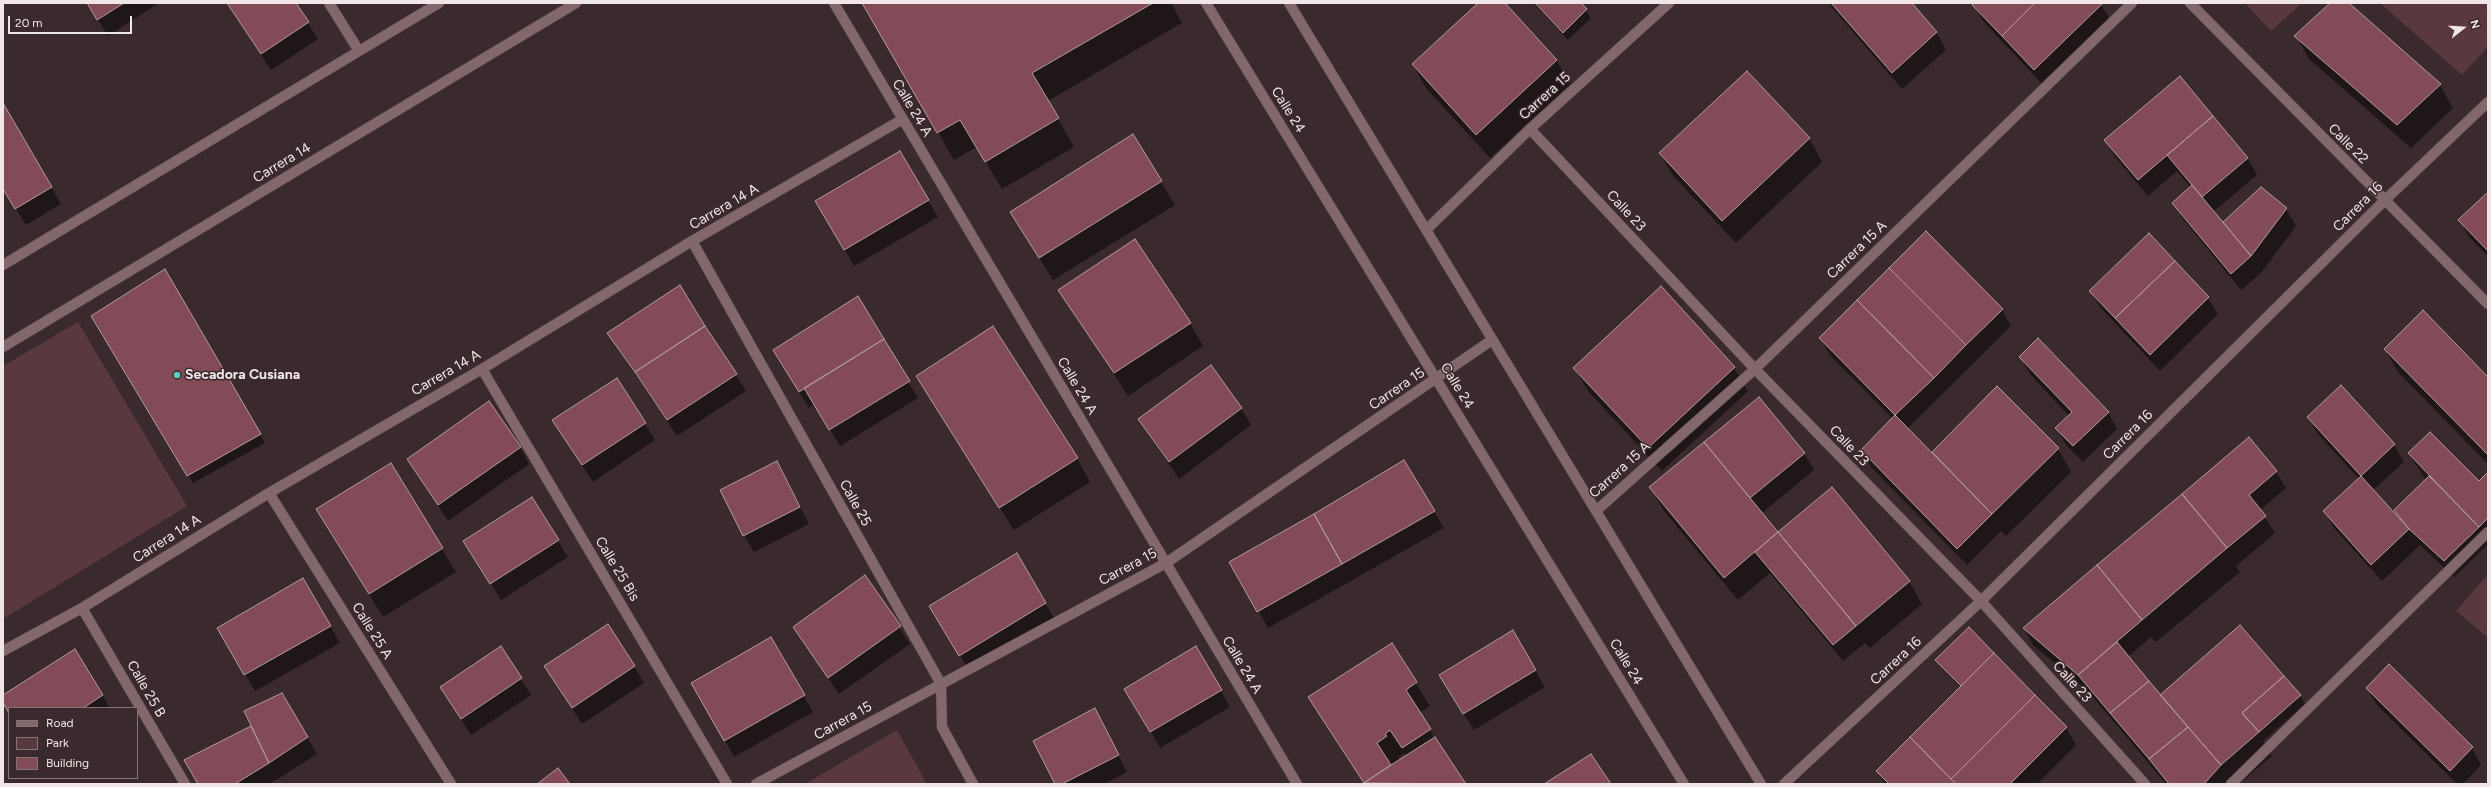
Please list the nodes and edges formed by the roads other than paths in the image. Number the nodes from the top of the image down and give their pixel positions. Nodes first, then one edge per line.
1 (329, 3) edge
2 (439, 3) edge
3 (576, 3) edge
4 (834, 3) edge
5 (1206, 3) edge
6 (1289, 3) edge
7 (1669, 3) edge
8 (2132, 3) edge
9 (2190, 3) edge
10 (359, 51) junction
11 (2488, 102) edge
12 (903, 119) junction
13 (1530, 129) junction
14 (2384, 201) junction
15 (1426, 230) junction
16 (692, 241) junction
17 (3, 265) edge
18 (2488, 304) edge
19 (1492, 340) junction
20 (3, 347) edge
21 (482, 369) junction
22 (1755, 369) junction
23 (1437, 379) junction
24 (269, 493) junction
25 (1596, 511) junction
26 (2488, 532) edge
27 (1166, 563) junction
28 (1981, 601) junction
29 (82, 608) junction
30 (3, 651) edge
31 (941, 684) junction
32 (185, 784) edge
33 (451, 784) edge
34 (727, 784) edge
35 (756, 784) edge
36 (973, 784) edge
37 (1297, 784) edge
38 (1684, 784) edge
39 (1761, 784) edge
40 (1784, 784) edge
41 (2145, 784) edge
42 (2231, 784) edge

1 - 10 street
2 - 10 street
3 - 20 street, Carrera 14
4 - 12 street, Calle 24 A
5 - 23 street, Calle 24
6 - 15 street
7 - 13 street, Carrera 15
8 - 22 street, Carrera 15 A
9 - 14 street, Calle 22
10 - 17 street
11 - 14 street, Carrera 16
12 - 16 street, Carrera 14 A
12 - 27 street, Calle 24 A
13 - 15 street, Carrera 15
13 - 22 street, Calle 23
14 - 18 street, Calle 22
14 - 28 street, Carrera 16
15 - 19 street
16 - 21 street, Carrera 14 A
16 - 31 street, Calle 25
19 - 23 street, Carrera 15
19 - 25 street
21 - 24 street, Carrera 14 A
21 - 34 street, Calle 25 Bis
22 - 25 street, Carrera 15 A
22 - 28 street, Calle 23
23 - 27 street, Carrera 15
23 - 38 street, Calle 24
24 - 29 street, Carrera 14 A
24 - 33 street, Calle 25 A
25 - 39 street
26 - 42 street
27 - 31 street, Carrera 15
27 - 37 street, Calle 24 A
28 - 40 street, Carrera 16
28 - 41 street, Calle 23
29 - 30 street, Carrera 14 A
29 - 32 street, Calle 25 B
31 - 35 street, Carrera 15
31 - 36 street, Calle 25

